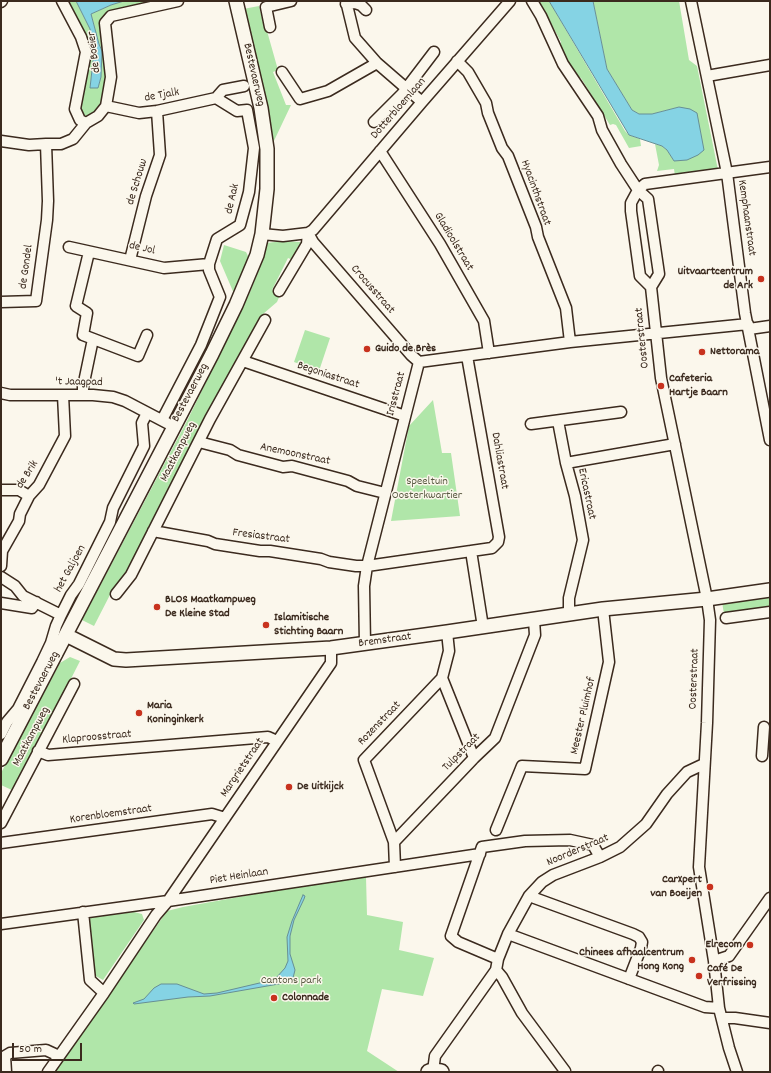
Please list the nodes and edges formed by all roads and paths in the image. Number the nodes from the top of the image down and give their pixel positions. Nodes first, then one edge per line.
1 (62, 1) edge
2 (178, 1) edge
3 (236, 1) edge
4 (291, 1) edge
5 (510, 1) edge
6 (532, 1) edge
7 (690, 1) edge
8 (346, 2) edge
9 (366, 10) dead end
10 (270, 27) dead end
11 (434, 52) dead end
12 (457, 61) junction
13 (377, 63) junction
14 (770, 65) edge
15 (282, 72) dead end
16 (707, 76) junction
17 (244, 86) dead end
18 (407, 89) junction
19 (216, 98) junction
20 (422, 102) junction
21 (106, 106) junction
22 (261, 108) junction
23 (247, 110) junction
24 (156, 111) junction
25 (374, 122) dead end
26 (86, 123) junction
27 (1, 141) edge
28 (46, 144) junction
29 (380, 151) junction
30 (770, 167) edge
31 (727, 173) junction
32 (638, 190) junction
33 (308, 233) junction
34 (262, 234) junction
35 (69, 247) dead end
36 (89, 252) junction
37 (130, 260) junction
38 (209, 264) junction
39 (650, 287) junction
40 (279, 291) dead end
41 (1, 302) edge
42 (265, 320) dead end
43 (749, 326) junction
44 (770, 326) edge
45 (656, 333) junction
46 (147, 335) dead end
47 (93, 339) junction
48 (570, 342) junction
49 (489, 353) junction
50 (467, 356) junction
51 (243, 361) junction
52 (420, 362) junction
53 (1, 394) edge
54 (63, 395) junction
55 (83, 395) junction
56 (621, 412) dead end
57 (147, 413) junction
58 (405, 416) junction
59 (162, 420) junction
60 (768, 420) edge
61 (558, 421) junction
62 (531, 424) dead end
63 (174, 426) junction
64 (770, 440) edge
65 (199, 442) junction
66 (675, 444) junction
67 (566, 463) junction
68 (1, 490) edge
69 (385, 493) junction
70 (29, 496) junction
71 (153, 531) junction
72 (471, 551) junction
73 (1, 566) edge
74 (367, 566) junction
75 (3, 582) edge
76 (770, 590) edge
77 (116, 594) dead end
78 (707, 599) junction
79 (36, 602) junction
80 (1, 603) edge
81 (603, 609) junction
82 (770, 612) edge
83 (61, 615) junction
84 (569, 615) junction
85 (726, 618) dead end
86 (534, 620) junction
87 (483, 627) junction
88 (448, 632) junction
89 (66, 635) junction
90 (365, 644) junction
91 (331, 648) junction
92 (442, 678) junction
93 (74, 684) dead end
94 (764, 727) dead end
95 (1, 734) edge
96 (277, 741) junction
97 (38, 751) junction
98 (762, 756) dead end
99 (474, 758) junction
100 (1, 759) edge
101 (704, 764) junction
102 (225, 818) junction
103 (1, 823) edge
104 (496, 830) dead end
105 (394, 842) junction
106 (1, 843) edge
107 (481, 850) junction
108 (600, 857) junction
109 (395, 867) junction
110 (529, 896) junction
111 (770, 898) edge
112 (168, 901) junction
113 (83, 912) junction
114 (1, 924) edge
115 (508, 934) junction
116 (714, 961) junction
117 (497, 964) junction
118 (629, 979) junction
119 (104, 993) junction
120 (719, 1008) junction
121 (722, 1018) junction
122 (770, 1023) edge
123 (59, 1056) junction
124 (6, 1072) edge
125 (48, 1072) edge
126 (434, 1072) edge
127 (564, 1072) edge
128 (737, 1072) edge

1 - 26 street
2 - 21 street, de Boeier
3 - 22 street, Bestevaerweg
4 - 10 street
5 - 12 street, Dotterbloemlaan
6 - 32 street
7 - 16 street, Kemphaanstraat
8 - 9 street
8 - 13 street
11 - 18 street
12 - 20 street, Dotterbloemlaan
12 - 48 street, Hyacinthstraat
13 - 15 street
13 - 18 street
14 - 16 street
16 - 31 street, Kemphaanstraat
17 - 19 street, de Tjalk
18 - 20 street
18 - 25 street
19 - 23 street
19 - 24 street, de Tjalk
20 - 29 street, Dotterbloemlaan
21 - 24 street, de Tjalk
21 - 26 street
22 - 23 street
22 - 34 street, Bestevaerweg
23 - 38 street, de Aak
24 - 37 street, de Schouw
26 - 28 street
27 - 28 street
28 - 41 street, de Gondel
29 - 33 street, Dotterbloemlaan
29 - 49 street, Gladioolstraat
30 - 31 street
31 - 32 street
31 - 43 street, Kemphaanstraat
32 - 39 street, Oosterstraat
32 - 39 street
33 - 34 street
33 - 40 street, Dotterbloemlaan
33 - 52 street, Crocusstraat
34 - 63 street, Bestevaerweg
35 - 36 street, de Jol
36 - 37 street, de Jol
36 - 47 street
37 - 38 street, de Jol
38 - 59 street
39 - 45 street, Oosterstraat
42 - 51 street, Maatkampweg
43 - 44 street, Irisstraat
43 - 45 street, Irisstraat
43 - 60 street, Kemphaanstraat
45 - 48 street, Irisstraat
45 - 66 street, Oosterstraat
46 - 47 street
47 - 55 street
48 - 49 street, Irisstraat
49 - 50 street, Irisstraat
50 - 52 street, Irisstraat
50 - 72 street, Dahliastraat
51 - 58 street, Begoniastraat
51 - 65 street, Maatkampweg
52 - 58 street, Irisstraat
53 - 54 street, 't Jaagpad
54 - 55 street, 't Jaagpad
54 - 70 street, de Brik
55 - 57 street, 't Jaagpad
56 - 61 street
57 - 59 street, 't Jaagpad
57 - 83 street, het Galjoen
58 - 69 street, Irisstraat
59 - 63 street, 't Jaagpad
60 - 64 street, Kemphaanstraat
61 - 62 street
61 - 67 street
63 - 89 street, Bestevaerweg
65 - 69 street, Anemoonstraat
65 - 71 street, Maatkampweg
66 - 67 street, Ericastraat
66 - 78 street, Oosterstraat
67 - 84 street, Ericastraat
68 - 70 street
69 - 74 street, Irisstraat
70 - 73 street, de Brik
71 - 74 street, Fresiastraat
71 - 77 street, Maatkampweg
72 - 74 street, Dahliastraat
72 - 87 street
74 - 90 street, Irisstraat
75 - 79 street
76 - 78 street, Bremstraat
78 - 81 street, Bremstraat
78 - 101 street, Oosterstraat
79 - 80 street
79 - 83 street
81 - 84 street, Bremstraat
81 - 104 street, Meester Pluimhof
82 - 85 street
83 - 95 street, het Galjoen
84 - 86 street, Bremstraat
86 - 87 street, Bremstraat
86 - 99 street, Tulpstraat
87 - 88 street, Bremstraat
88 - 90 street, Bremstraat
88 - 92 street
89 - 91 street, Bremstraat
89 - 100 street, Bestevaerweg
90 - 91 street, Bremstraat
91 - 96 street, Margrietstraat
92 - 99 street
92 - 105 street, Rozenstraat
93 - 97 street, Maatkampweg
94 - 98 street
96 - 97 street, Klaproosstraat
96 - 102 street, Margrietstraat
97 - 103 street, Maatkampweg
99 - 105 street, Tulpstraat
101 - 108 street, Noorderstraat
101 - 116 street, Oosterstraat
102 - 106 street, Korenbloemstraat
102 - 112 street, Margrietstraat
105 - 109 street
107 - 108 street, Piet Heinlaan
107 - 109 street, Piet Heinlaan
107 - 117 street
108 - 110 street, Noorderstraat
109 - 112 street, Piet Heinlaan
110 - 115 street, Noorderstraat
110 - 118 street
111 - 116 street
112 - 113 street, Piet Heinlaan
112 - 119 street, Margrietstraat
113 - 114 street, Piet Heinlaan
113 - 119 street
115 - 117 street, Noorderstraat
115 - 118 street
116 - 120 street, Oosterstraat
117 - 126 street, Noorderstraat
117 - 127 street
118 - 120 street
119 - 123 street, Margrietstraat
120 - 121 street, Oosterstraat
121 - 122 street
121 - 128 street, Oosterstraat
123 - 124 street
123 - 125 street, Margrietstraat

